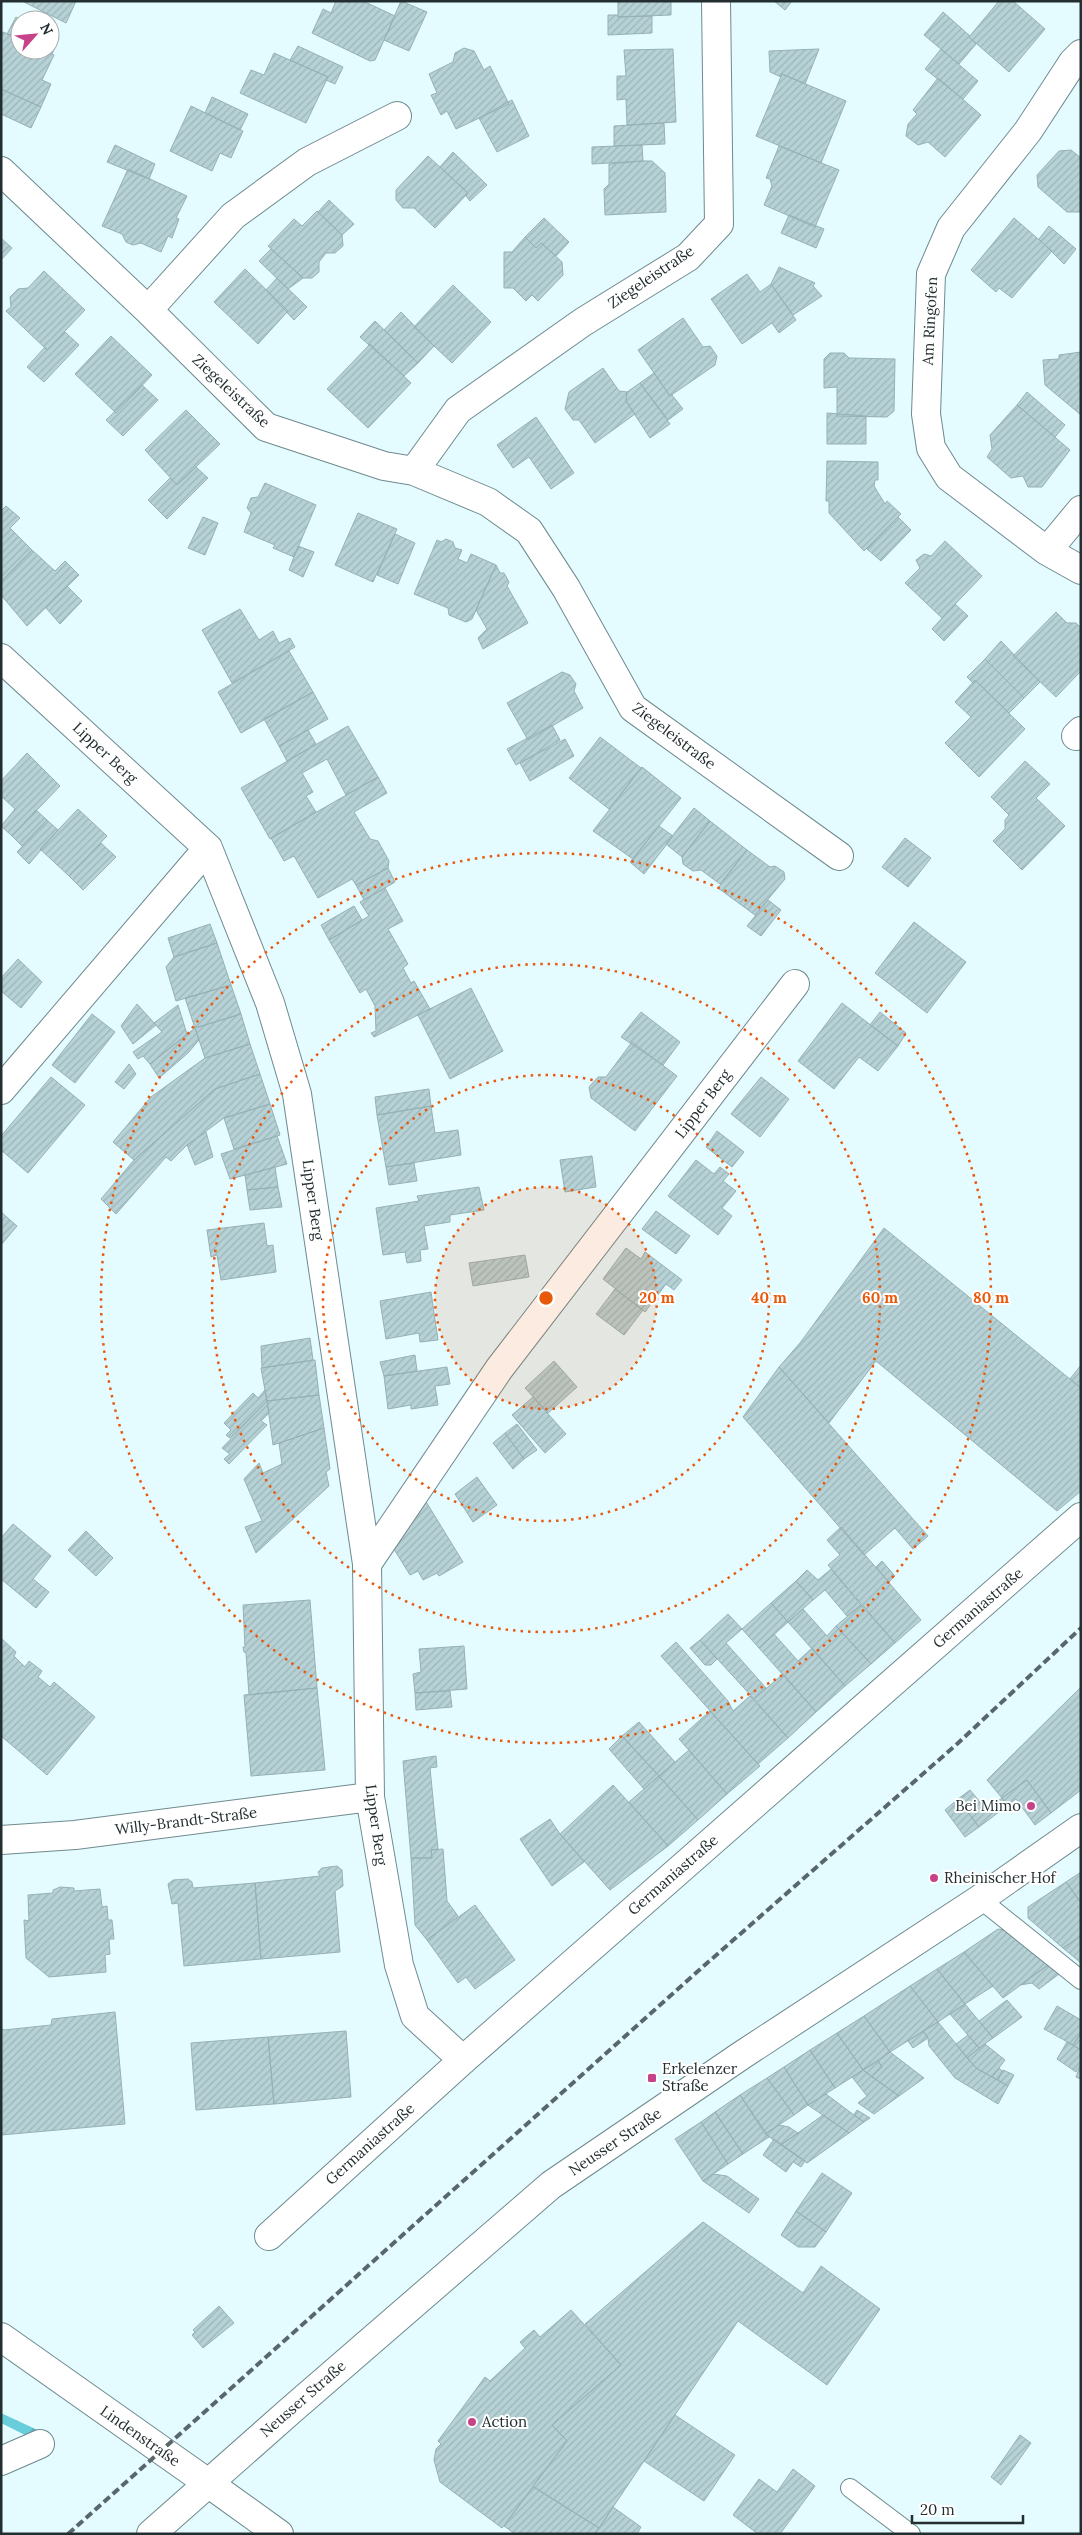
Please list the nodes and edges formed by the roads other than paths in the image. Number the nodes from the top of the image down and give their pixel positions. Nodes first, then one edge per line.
1 (716, 1) edge
2 (1081, 54) edge
3 (397, 116) dead end
4 (1, 170) edge
5 (148, 310) junction
6 (414, 471) junction
7 (1081, 510) edge
8 (1047, 552) junction
9 (1081, 570) edge
10 (1, 658) edge
11 (208, 848) junction
12 (839, 856) dead end
13 (794, 984) dead end
14 (1, 1090) edge
15 (1081, 1517) edge
16 (367, 1564) junction
17 (370, 1798) junction
18 (1081, 1828) edge
19 (1, 1840) edge
20 (980, 1899) junction
21 (1081, 1980) edge
22 (463, 2060) junction
23 (269, 2236) dead end
24 (1, 2338) edge
25 (40, 2444) dead end
26 (1, 2461) edge
27 (208, 2483) junction
28 (850, 2488) dead end
29 (151, 2534) edge
30 (279, 2534) edge
31 (911, 2534) edge

1 - 6 street, Ziegeleistraße
2 - 8 street, Am Ringofen
3 - 5 street
4 - 5 street, Ziegeleistraße
5 - 6 street, Ziegeleistraße
6 - 12 street, Ziegeleistraße
7 - 8 street
8 - 9 street, Am Ringofen
10 - 11 street, Lipper Berg
11 - 14 street
11 - 16 street, Lipper Berg
13 - 16 street, Lipper Berg
15 - 22 street, Germaniastraße
16 - 17 street, Lipper Berg
17 - 19 street, Willy-Brandt-Straße
17 - 22 street, Lipper Berg
18 - 20 street, Neusser Straße
20 - 21 lane
20 - 27 street, Neusser Straße
22 - 23 street, Germaniastraße
24 - 27 street, Lindenstraße
25 - 26 street
27 - 29 street, Neusser Straße
27 - 30 street, Lindenstraße
28 - 31 lane

